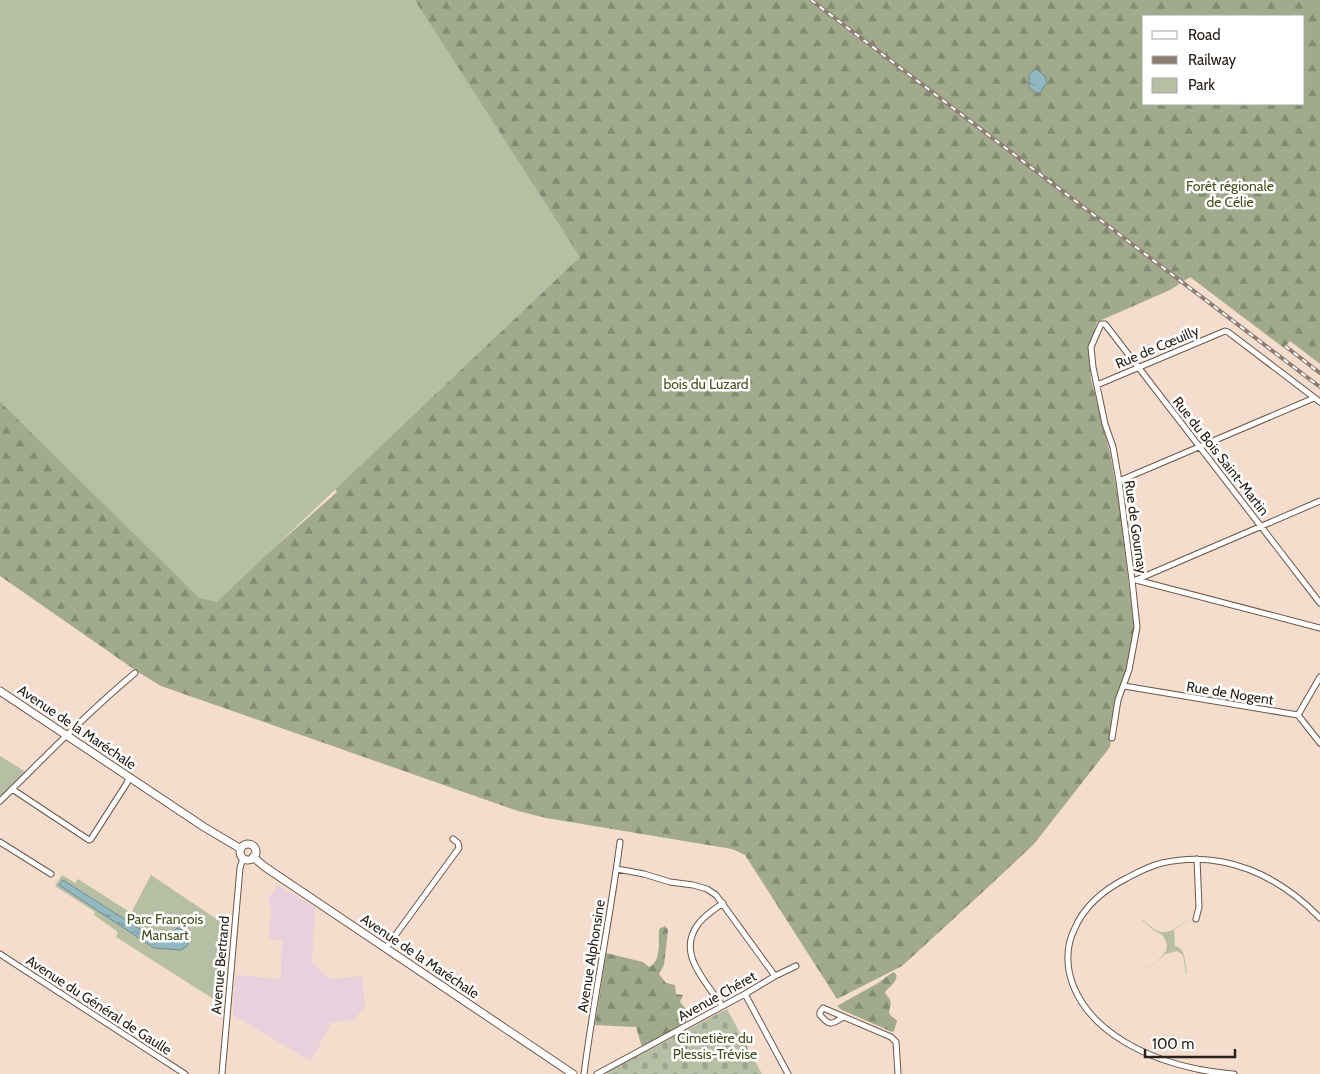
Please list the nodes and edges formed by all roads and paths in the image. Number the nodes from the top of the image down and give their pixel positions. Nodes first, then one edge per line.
1 (1104, 323) joint
2 (1139, 368) junction
3 (1097, 385) junction
4 (1314, 398) junction
5 (1320, 402) edge
6 (1200, 447) junction
7 (1119, 481) junction
8 (1320, 501) edge
9 (1261, 526) junction
10 (1134, 580) junction
11 (1320, 603) edge
12 (1320, 628) edge
13 (135, 673) dead end
14 (1320, 677) edge
15 (1124, 686) junction
16 (0, 691) edge
17 (1298, 715) junction
18 (67, 735) junction
19 (1112, 738) dead end
20 (1320, 743) edge
21 (129, 778) junction
22 (12, 789) junction
23 (0, 801) edge
24 (453, 839) dead end
25 (0, 842) edge
26 (620, 842) dead end
27 (240, 850) junction
28 (254, 857) junction
29 (243, 858) junction
30 (1197, 860) junction
31 (617, 869) junction
32 (50, 874) dead end
33 (723, 903) junction
34 (1320, 918) edge
35 (1196, 919) dead end
36 (386, 948) junction
37 (0, 954) edge
38 (796, 966) dead end
39 (774, 976) junction
40 (745, 994) junction
41 (722, 1006) junction
42 (843, 1017) dead end
43 (1190, 1068) junction
44 (185, 1074) edge
45 (222, 1074) edge
46 (572, 1074) edge
47 (584, 1074) edge
48 (597, 1074) edge
49 (788, 1074) edge
50 (898, 1074) edge
51 (1188, 1074) edge
52 (1234, 1074) edge

1 - 2 street, Rue du Bois Saint-Martin
1 - 3 street, Rue de Gournay
2 - 3 street, Rue de Cœuilly
2 - 4 street, Rue de Cœuilly
2 - 6 street, Rue du Bois Saint-Martin
3 - 7 street, Rue de Gournay
4 - 5 street
4 - 6 street
6 - 7 street
6 - 9 street, Rue du Bois Saint-Martin
7 - 10 street, Rue de Gournay
8 - 9 street
9 - 10 street
9 - 11 street, Rue du Bois Saint-Martin
10 - 12 street
10 - 15 street, Rue de Gournay
13 - 18 street
14 - 17 street
15 - 17 street, Rue de Nogent
15 - 19 street, Rue de Gournay
16 - 18 street, Avenue de la Maréchale
17 - 20 street
18 - 21 street, Avenue de la Maréchale
18 - 22 street
21 - 22 street
21 - 27 street, Avenue de la Maréchale
22 - 23 street
24 - 36 street
25 - 32 street
26 - 31 street, Avenue Alphonsine
27 - 28 street
27 - 29 street
28 - 29 street
28 - 36 street, Avenue de la Maréchale
29 - 45 street, Avenue Bertrand
30 - 34 street
30 - 35 street
30 - 43 street
31 - 33 street
31 - 47 street, Avenue Alphonsine
33 - 39 street
33 - 41 street
36 - 46 street, Avenue de la Maréchale
37 - 44 street, Avenue du Général de Gaulle
38 - 39 street, Avenue Chéret
39 - 40 street, Avenue Chéret
40 - 41 street, Avenue Chéret
40 - 49 street
41 - 48 street, Avenue Chéret
42 - 50 street
43 - 51 street
43 - 52 street

